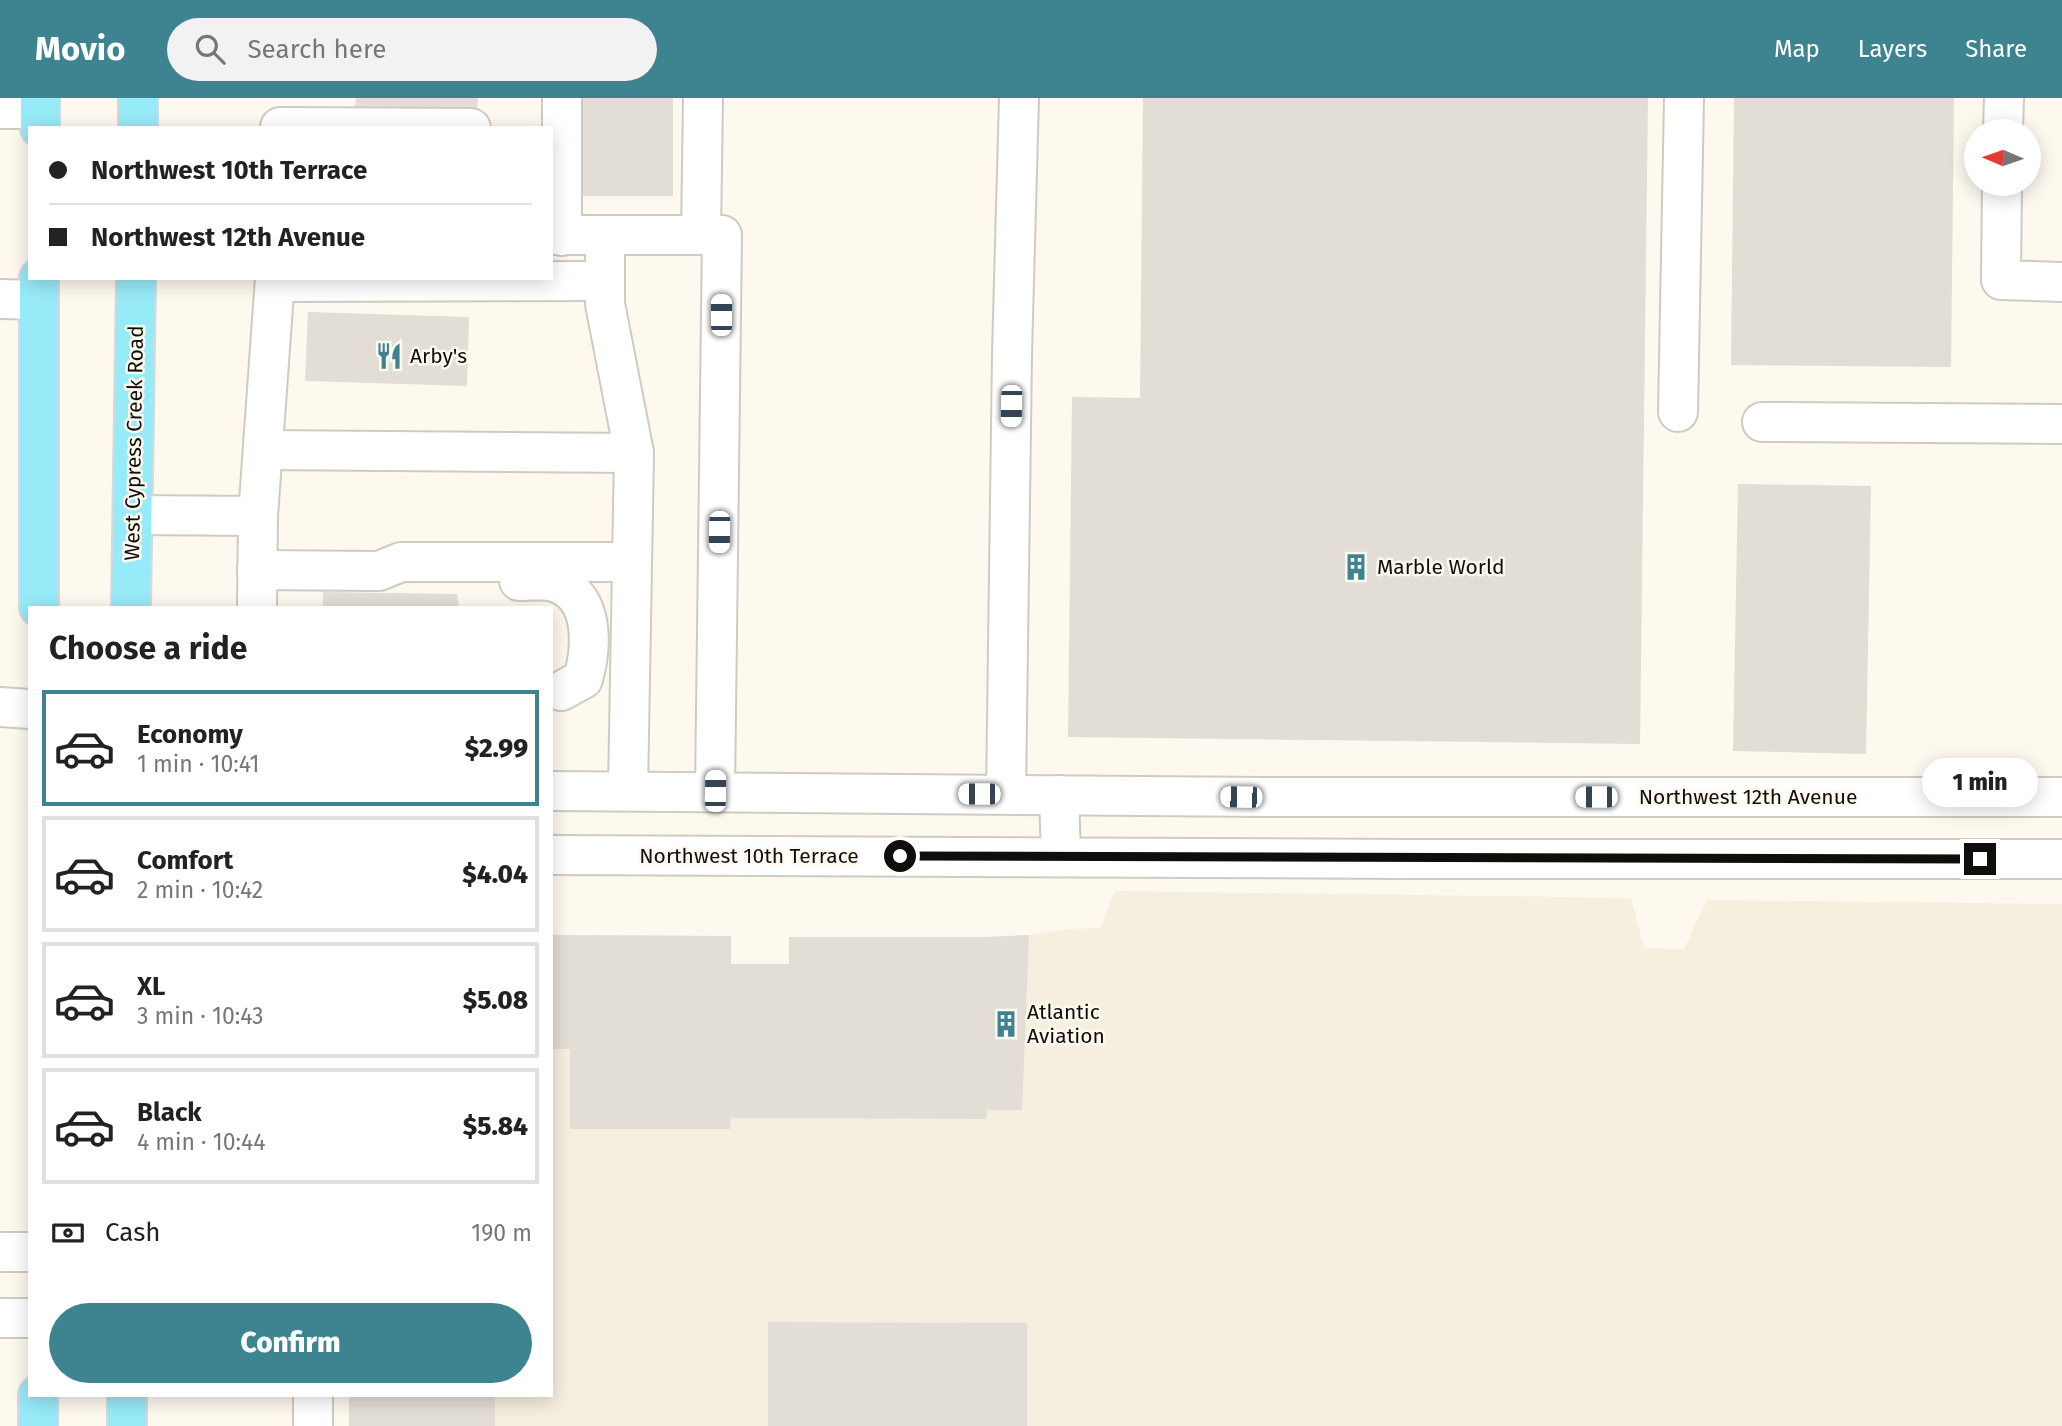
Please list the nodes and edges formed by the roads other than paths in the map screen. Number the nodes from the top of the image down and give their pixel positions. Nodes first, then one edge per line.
1 (138, 98) edge
2 (280, 98) edge
3 (703, 98) edge
4 (1019, 98) edge
5 (1684, 98) edge
6 (2004, 98) edge
7 (0, 109) edge
8 (40, 112) edge
9 (559, 118) edge
10 (2003, 119) edge
11 (138, 126) edge
12 (280, 126) edge
13 (2003, 196) edge
14 (701, 234) junction
15 (557, 236) edge
16 (605, 236) junction
17 (136, 280) edge
18 (275, 280) edge
19 (605, 281) junction
20 (2062, 282) edge
21 (39, 289) edge
22 (0, 299) edge
23 (1678, 412) dead end
24 (1762, 422) dead end
25 (2062, 424) edge
26 (263, 450) junction
27 (634, 453) junction
28 (132, 514) junction
29 (258, 516) junction
30 (632, 562) junction
31 (257, 570) junction
32 (379, 571) junction
33 (39, 606) edge
34 (131, 606) edge
35 (257, 606) edge
36 (556, 691) edge
37 (630, 693) junction
38 (0, 707) edge
39 (28, 709) edge
40 (628, 790) junction
41 (553, 791) edge
42 (715, 791) junction
43 (1006, 794) junction
44 (1059, 795) junction
45 (2062, 797) edge
46 (553, 855) edge
47 (1061, 857) junction
48 (2062, 859) edge
49 (0, 1252) edge
50 (28, 1252) edge
51 (0, 1318) edge
52 (28, 1318) edge
53 (38, 1397) edge
54 (127, 1397) edge
55 (313, 1397) edge
56 (38, 1426) edge
57 (127, 1426) edge
58 (313, 1426) edge

1 - 11 main road
2 - 12 street
3 - 14 street
4 - 43 street
5 - 23 street
6 - 10 street
7 - 8 street
9 - 15 street
13 - 20 street
14 - 16 street
14 - 42 street
15 - 16 street
16 - 19 street
17 - 28 main road, West Cypress Creek Road
18 - 19 street
18 - 26 street
19 - 27 street
21 - 22 street
21 - 33 main road
24 - 25 street
26 - 27 street
26 - 29 street
27 - 30 street
28 - 29 street
28 - 34 main road, West Cypress Creek Road
29 - 31 street
30 - 32 street
30 - 37 street
31 - 32 street
31 - 35 street
32 - 36 street
36 - 37 street
37 - 40 street
38 - 39 street
40 - 41 street
40 - 42 street
42 - 43 street
43 - 44 street
44 - 45 street, Northwest 12th Avenue
44 - 47 street
46 - 47 street, Northwest 10th Terrace
47 - 48 street, Northwest 10th Terrace
49 - 50 street
51 - 52 street
53 - 56 main road
54 - 57 main road
55 - 58 street

